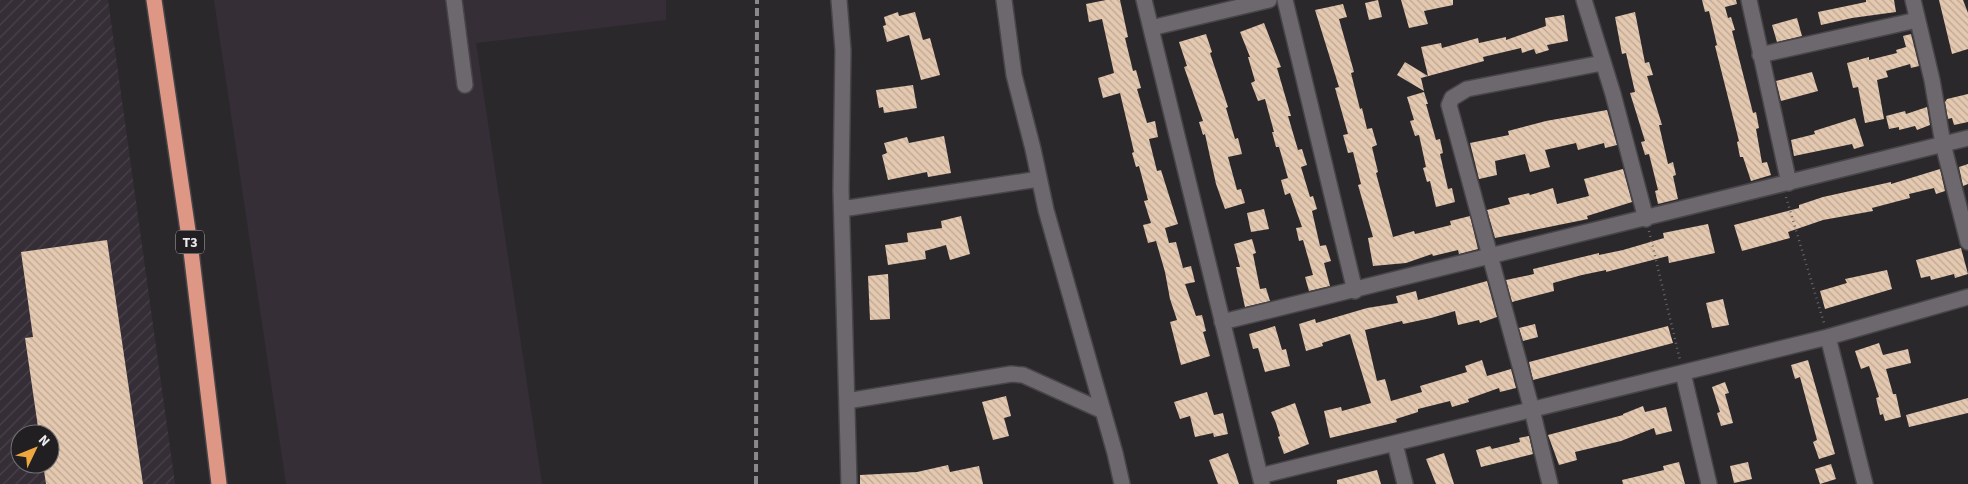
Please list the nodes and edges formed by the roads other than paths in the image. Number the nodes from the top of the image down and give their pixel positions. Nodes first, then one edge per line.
1 (154, 0) edge
2 (454, 0) edge
3 (839, 0) edge
4 (1004, 0) edge
5 (1144, 0) edge
6 (1269, 0) edge
7 (1285, 0) edge
8 (1584, 0) edge
9 (1749, 0) edge
10 (1912, 0) edge
11 (1918, 20) junction
12 (1151, 28) junction
13 (1760, 55) junction
14 (1602, 63) junction
15 (465, 85) dead end
16 (1968, 138) edge
17 (1943, 144) junction
18 (1039, 179) junction
19 (1786, 184) junction
20 (842, 209) junction
21 (1646, 218) junction
22 (1968, 242) edge
23 (1490, 257) junction
24 (1355, 291) junction
25 (1968, 297) edge
26 (1222, 322) junction
27 (1828, 337) junction
28 (1683, 373) junction
29 (847, 401) junction
30 (1532, 410) junction
31 (1103, 411) junction
32 (1395, 444) junction
33 (1261, 480) edge
34 (219, 484) edge
35 (849, 484) edge
36 (1122, 484) edge
37 (1405, 484) edge
38 (1550, 484) edge
39 (1709, 484) edge
40 (1865, 484) edge

1 - 34 highway, T3
2 - 15 street
3 - 20 street
4 - 18 street
5 - 12 street
6 - 12 street
7 - 24 street
8 - 14 street
9 - 13 street
10 - 11 street
11 - 13 street
11 - 17 street
12 - 26 street
13 - 19 street
14 - 21 street
14 - 23 street
16 - 17 street
17 - 19 street
17 - 22 street
18 - 20 street
18 - 31 street
19 - 21 street
20 - 29 street
21 - 23 street
23 - 24 street
23 - 30 street
24 - 26 street
25 - 27 street
26 - 33 street
27 - 28 street
27 - 40 street
28 - 30 street
28 - 39 street
29 - 31 street
29 - 35 street
30 - 32 street
30 - 38 street
31 - 36 street
32 - 33 street
32 - 37 street

